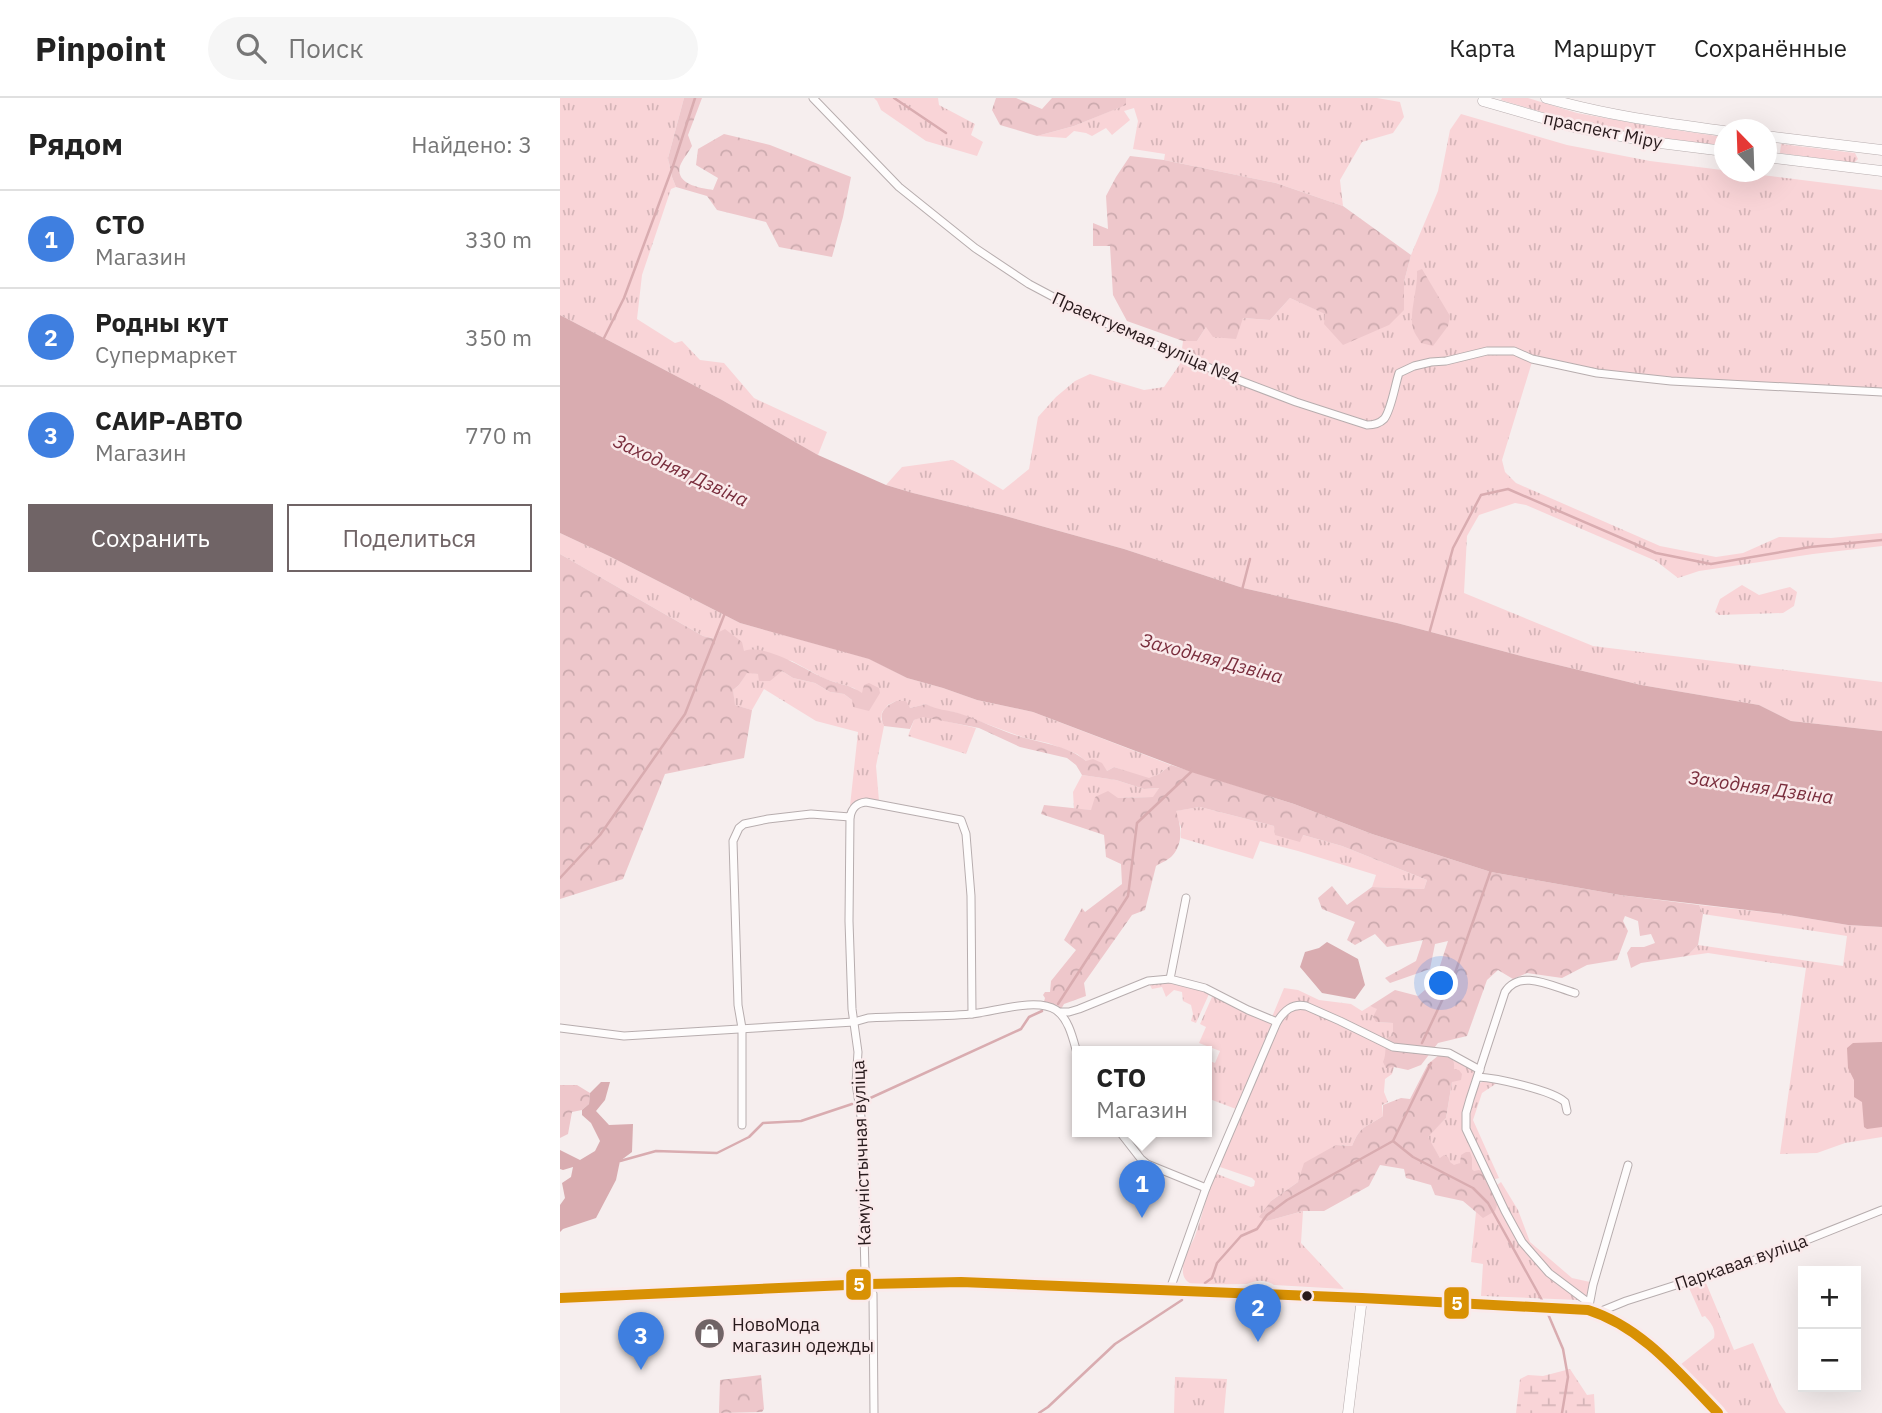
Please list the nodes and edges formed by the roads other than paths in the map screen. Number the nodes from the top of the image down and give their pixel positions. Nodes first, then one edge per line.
1 (813, 98) edge
2 (1546, 98) edge
3 (1484, 100) edge
4 (1714, 130) edge
5 (1777, 137) edge
6 (1863, 148) junction
7 (1714, 150) edge
8 (1882, 150) edge
9 (1777, 158) edge
10 (1861, 169) junction
11 (1882, 171) edge
12 (1882, 392) edge
13 (850, 817) junction
14 (1186, 898) dead end
15 (1170, 979) junction
16 (1575, 993) dead end
17 (1059, 1012) junction
18 (972, 1014) junction
19 (854, 1022) junction
20 (1277, 1022) junction
21 (560, 1028) edge
22 (742, 1028) junction
23 (1075, 1046) edge
24 (1479, 1074) junction
25 (1567, 1111) dead end
26 (742, 1125) dead end
27 (1124, 1137) edge
28 (1628, 1166) dead end
29 (1206, 1188) junction
30 (1882, 1210) edge
31 (869, 1284) junction
32 (1169, 1292) junction
33 (560, 1298) edge
34 (1362, 1298) junction
35 (1589, 1306) junction
36 (1600, 1312) junction
37 (874, 1413) edge
38 (1348, 1413) edge
39 (1718, 1413) edge

1 - 12 street, Праектуемая вуліца №4
2 - 4 main road, праспект Міру
3 - 7 main road, праспект Міру
5 - 6 main road
6 - 8 main road
6 - 10 main road
9 - 10 main road
10 - 11 main road
13 - 18 street
13 - 19 street, Камуністычная вуліца
13 - 22 street
14 - 15 street
15 - 17 street
15 - 20 street
16 - 24 street
17 - 18 street
17 - 23 street
18 - 19 street
19 - 22 street
19 - 31 street, Камуністычная вуліца
20 - 24 street
20 - 29 street
21 - 22 street
22 - 26 street
24 - 25 street
24 - 35 street
27 - 29 street
28 - 35 street
29 - 32 street
30 - 36 street, Паркавая вуліца
31 - 32 main road
31 - 33 main road
31 - 37 street, Камуністычная вуліца
32 - 34 main road
34 - 35 main road
34 - 38 main road
35 - 36 main road
36 - 39 main road

